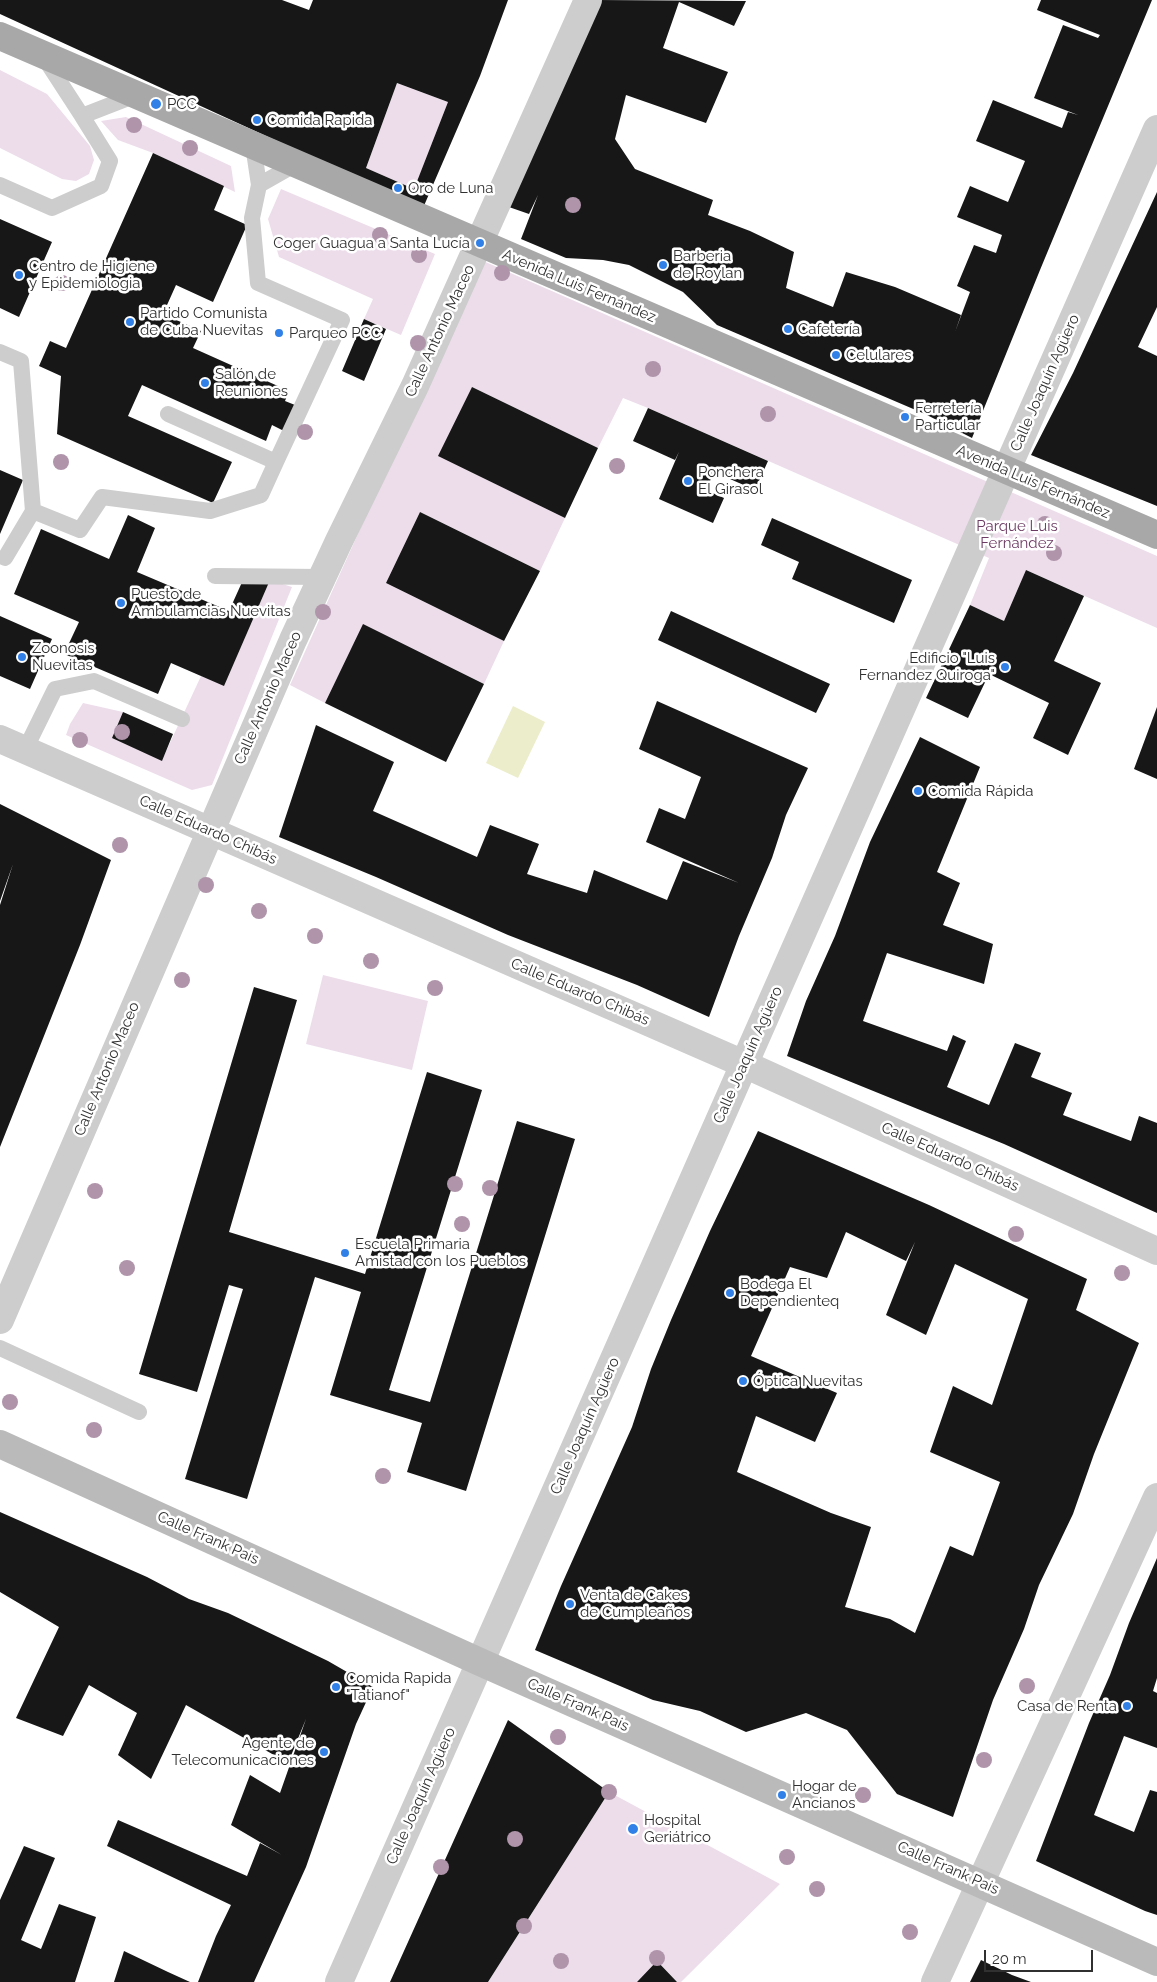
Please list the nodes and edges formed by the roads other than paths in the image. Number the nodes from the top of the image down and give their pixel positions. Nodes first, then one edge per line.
1 (588, 0) edge
2 (0, 36) edge
3 (42, 54) junction
4 (136, 95) junction
5 (82, 116) junction
6 (1157, 129) edge
7 (252, 145) junction
8 (296, 164) junction
9 (0, 185) edge
10 (259, 185) junction
11 (480, 243) junction
12 (0, 352) edge
13 (168, 414) dead end
14 (276, 462) junction
15 (1006, 470) junction
16 (33, 511) junction
17 (1157, 535) edge
18 (2, 561) edge
19 (215, 576) dead end
20 (322, 577) junction
21 (182, 719) dead end
22 (0, 738) edge
23 (25, 750) junction
24 (210, 832) junction
25 (744, 1064) junction
26 (1157, 1251) edge
27 (0, 1320) edge
28 (0, 1348) edge
29 (139, 1412) dead end
30 (0, 1444) edge
31 (1157, 1497) edge
32 (480, 1662) junction
33 (982, 1883) junction
34 (1157, 1962) edge
35 (339, 1982) edge
36 (936, 1982) edge

1 - 11 street, Calle Antonio Maceo
2 - 3 main road, Avenida Luis Fernández
3 - 4 main road, Avenida Luis Fernández
3 - 5 lane
4 - 5 lane
4 - 7 main road, Avenida Luis Fernández
5 - 9 lane
6 - 15 street, Calle Joaquín Agüero
7 - 8 main road, Avenida Luis Fernández
7 - 10 lane
8 - 10 lane
8 - 11 main road, Avenida Luis Fernández
10 - 14 lane
11 - 15 main road, Avenida Luis Fernández
11 - 20 street, Calle Antonio Maceo
12 - 16 lane
13 - 14 lane
14 - 16 lane
15 - 17 main road, Avenida Luis Fernández
15 - 25 street, Calle Joaquín Agüero
16 - 18 lane
19 - 20 lane
20 - 24 street, Calle Antonio Maceo
21 - 23 lane
22 - 23 street, Calle Eduardo Chibás
23 - 24 street, Calle Eduardo Chibás
24 - 25 street, Calle Eduardo Chibás
24 - 27 street, Calle Antonio Maceo
25 - 26 street, Calle Eduardo Chibás
25 - 32 street, Calle Joaquín Agüero
28 - 29 lane
30 - 32 main road, Calle Frank Pais
31 - 33 street
32 - 33 main road, Calle Frank Pais
32 - 35 street, Calle Joaquín Agüero
33 - 34 main road, Calle Frank Pais
33 - 36 street

